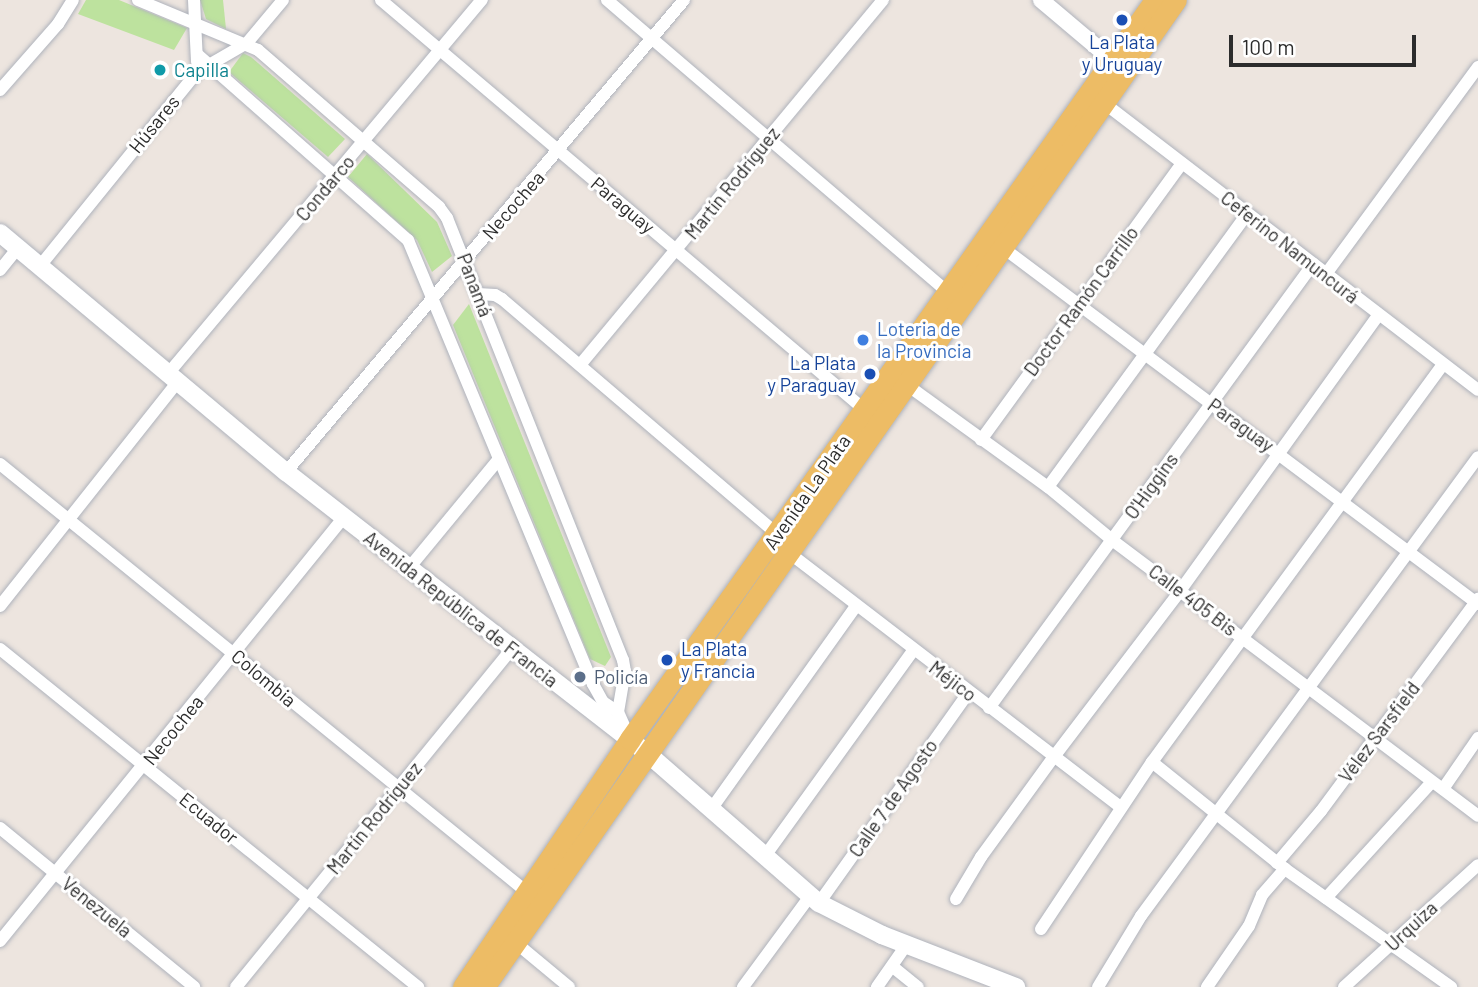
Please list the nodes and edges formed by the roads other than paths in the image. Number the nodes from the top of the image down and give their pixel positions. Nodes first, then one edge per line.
1 (73, 0) edge
2 (138, 0) edge
3 (194, 0) edge
4 (283, 0) edge
5 (381, 0) edge
6 (482, 0) edge
7 (607, 0) edge
8 (684, 0) edge
9 (883, 0) edge
10 (1041, 0) edge
11 (1154, 0) edge
12 (1176, 0) edge
13 (194, 22) junction
14 (652, 39) junction
15 (247, 43) junction
16 (439, 51) junction
17 (198, 55) junction
18 (1112, 60) junction
19 (210, 64) junction
20 (1478, 67) edge
21 (197, 72) junction
22 (0, 90) edge
23 (1104, 103) junction
24 (769, 139) junction
25 (364, 141) junction
26 (559, 151) junction
27 (1182, 163) junction
28 (336, 174) junction
29 (1247, 214) junction
30 (0, 233) edge
31 (1002, 247) junction
32 (18, 248) junction
33 (677, 251) junction
34 (465, 261) junction
35 (1313, 264) junction
36 (40, 266) junction
37 (0, 270) edge
38 (1326, 274) junction
39 (948, 292) junction
40 (478, 294) junction
41 (434, 298) junction
42 (1079, 303) junction
43 (1378, 316) junction
44 (1145, 354) junction
45 (1443, 364) junction
46 (580, 365) junction
47 (172, 379) junction
48 (907, 385) junction
49 (1478, 390) edge
50 (1212, 404) junction
51 (865, 410) junction
52 (981, 440) junction
53 (1281, 454) junction
54 (1478, 457) edge
55 (499, 459) junction
56 (0, 464) edge
57 (286, 472) junction
58 (1048, 487) junction
59 (1344, 501) junction
60 (344, 517) junction
61 (69, 520) junction
62 (1112, 540) junction
63 (782, 543) junction
64 (1410, 551) junction
65 (409, 568) junction
66 (1180, 591) junction
67 (1477, 602) edge
68 (0, 606) edge
69 (856, 606) junction
70 (1244, 639) junction
71 (0, 649) edge
72 (511, 650) junction
73 (913, 651) junction
74 (235, 654) junction
75 (1310, 687) junction
76 (968, 692) junction
77 (989, 708) junction
78 (618, 712) junction
79 (1375, 738) junction
80 (1478, 738) edge
81 (630, 739) junction
82 (648, 754) junction
83 (1053, 758) junction
84 (1152, 762) junction
85 (144, 766) junction
86 (1438, 785) junction
87 (397, 788) junction
88 (1120, 807) junction
89 (712, 808) junction
90 (1216, 812) junction
91 (1478, 816) edge
92 (0, 828) edge
93 (765, 856) junction
94 (1478, 864) edge
95 (1281, 866) junction
96 (56, 874) junction
97 (528, 893) junction
98 (1326, 898) junction
99 (309, 899) junction
100 (814, 899) junction
101 (956, 899) dead end
102 (1041, 929) dead end
103 (0, 941) edge
104 (516, 943) junction
105 (907, 944) junction
106 (1391, 946) junction
107 (893, 967) junction
108 (194, 987) edge
109 (236, 987) edge
110 (418, 987) edge
111 (463, 987) edge
112 (485, 987) edge
113 (569, 987) edge
114 (743, 987) edge
115 (877, 987) edge
116 (918, 987) edge
117 (1016, 987) edge
118 (1098, 987) edge
119 (1208, 987) edge
120 (1344, 987) edge
121 (1451, 987) edge

1 - 22 street
2 - 13 street, Panamá
3 - 13 street
4 - 15 street, Húsares
5 - 16 street, Paraguay
6 - 16 street, Condarco
7 - 14 street
8 - 14 street, Necochea
9 - 24 street, Martín Rodríguez
10 - 18 street
11 - 18 main road, Avenida La Plata
12 - 23 main road, Avenida La Plata
13 - 15 street, Panamá
13 - 17 street
14 - 24 street
14 - 26 street, Necochea
15 - 19 street, Húsares
15 - 25 street, Panamá
16 - 25 street, Condarco
16 - 26 street, Paraguay
17 - 19 street
17 - 21 street
18 - 39 main road, Avenida La Plata
19 - 21 street, Húsares
19 - 28 street
20 - 38 street
21 - 36 street, Húsares
23 - 27 street, Ceferino Namuncurá
23 - 31 main road, Avenida La Plata
24 - 33 street, Martín Rodríguez
24 - 39 street
25 - 28 street, Condarco
25 - 34 street, Panamá
26 - 33 street, Paraguay
26 - 34 street, Necochea
27 - 29 street, Ceferino Namuncurá
27 - 42 street, Doctor Ramón Carrillo
28 - 41 street
28 - 47 street, Condarco
29 - 35 street, Ceferino Namuncurá
29 - 44 street
30 - 32 main road, Avenida República de Francia
31 - 42 street, Paraguay
31 - 48 main road, Avenida La Plata
32 - 36 main road, Avenida República de Francia
32 - 37 street
33 - 46 street, Martín Rodríguez
33 - 51 street, Paraguay
34 - 40 street, Panamá
34 - 41 street, Necochea
35 - 38 street, Ceferino Namuncurá
35 - 50 street, O'Higgins
36 - 47 main road, Avenida República de Francia
38 - 43 street, Ceferino Namuncurá
39 - 51 main road, Avenida La Plata
40 - 46 street, Méjico
40 - 78 street, Panamá
41 - 55 street
41 - 57 street, Necochea
42 - 44 street, Paraguay
42 - 52 street, Doctor Ramón Carrillo
43 - 45 street, Ceferino Namuncurá
43 - 53 street
44 - 50 street, Paraguay
44 - 58 street
45 - 49 street, Ceferino Namuncurá
45 - 59 street
46 - 63 street, Méjico
47 - 57 main road, Avenida República de Francia
47 - 61 street, Condarco
48 - 52 street, Calle 405 Bis
48 - 63 main road, Avenida La Plata
50 - 53 street, Paraguay
50 - 62 street, O'Higgins
51 - 63 main road, Avenida La Plata
52 - 58 street, Calle 405 Bis
53 - 59 street, Paraguay
53 - 66 street
54 - 64 street
55 - 65 street
55 - 78 street
56 - 61 street, Colombia
57 - 60 main road, Avenida República de Francia
58 - 62 street, Calle 405 Bis
59 - 64 street, Paraguay
59 - 70 street
60 - 65 main road, Avenida República de Francia
60 - 74 street, Necochea
61 - 68 street, Condarco
61 - 74 street, Colombia
62 - 66 street, Calle 405 Bis
62 - 77 street, O'Higgins
63 - 69 street, Méjico
63 - 81 main road, Avenida La Plata
63 - 82 main road, Avenida La Plata
64 - 67 street, Paraguay
64 - 75 street
65 - 72 main road, Avenida República de Francia
66 - 70 street, Calle 405 Bis
66 - 83 street
67 - 79 street, Vélez Sarsfield
69 - 73 street, Méjico
69 - 89 street
70 - 75 street, Calle 405 Bis
70 - 84 street
71 - 85 street, Ecuador
72 - 81 main road, Avenida República de Francia
72 - 87 street, Martín Rodríguez
73 - 76 street, Méjico
73 - 93 street
74 - 85 street, Necochea
74 - 87 street, Colombia
75 - 79 street, Calle 405 Bis
75 - 90 street
76 - 77 street, Méjico
76 - 100 street, Calle 7 de Agosto
77 - 83 street, Méjico
78 - 81 street
79 - 86 street, Calle 405 Bis
79 - 95 street, Vélez Sarsfield
80 - 86 street
81 - 82 main road, Avenida República de Francia
81 - 97 main road, Avenida La Plata
82 - 89 main road, Avenida República de Francia
82 - 104 main road, Avenida La Plata
83 - 88 street, Méjico
83 - 101 street
84 - 88 street
84 - 90 street
85 - 96 street, Necochea
85 - 99 street, Ecuador
86 - 91 street, Calle 405 Bis
86 - 98 street
87 - 97 street, Colombia
87 - 99 street, Martín Rodríguez
88 - 102 street
89 - 93 main road, Avenida República de Francia
90 - 95 street
90 - 118 street
92 - 96 street, Venezuela
93 - 100 main road, Avenida República de Francia
94 - 106 street, Urquiza
95 - 98 street
95 - 119 street, Vélez Sarsfield
96 - 103 street, Necochea
96 - 108 street, Venezuela
97 - 111 main road, Avenida La Plata
98 - 106 street
99 - 109 street, Martín Rodríguez
99 - 110 street, Ecuador
100 - 105 main road, Avenida República de Francia
100 - 114 street, Calle 7 de Agosto
104 - 112 main road, Avenida La Plata
104 - 113 street
105 - 107 street
105 - 117 main road, Avenida República de Francia
106 - 120 street, Urquiza
106 - 121 street
107 - 115 street
107 - 116 street

